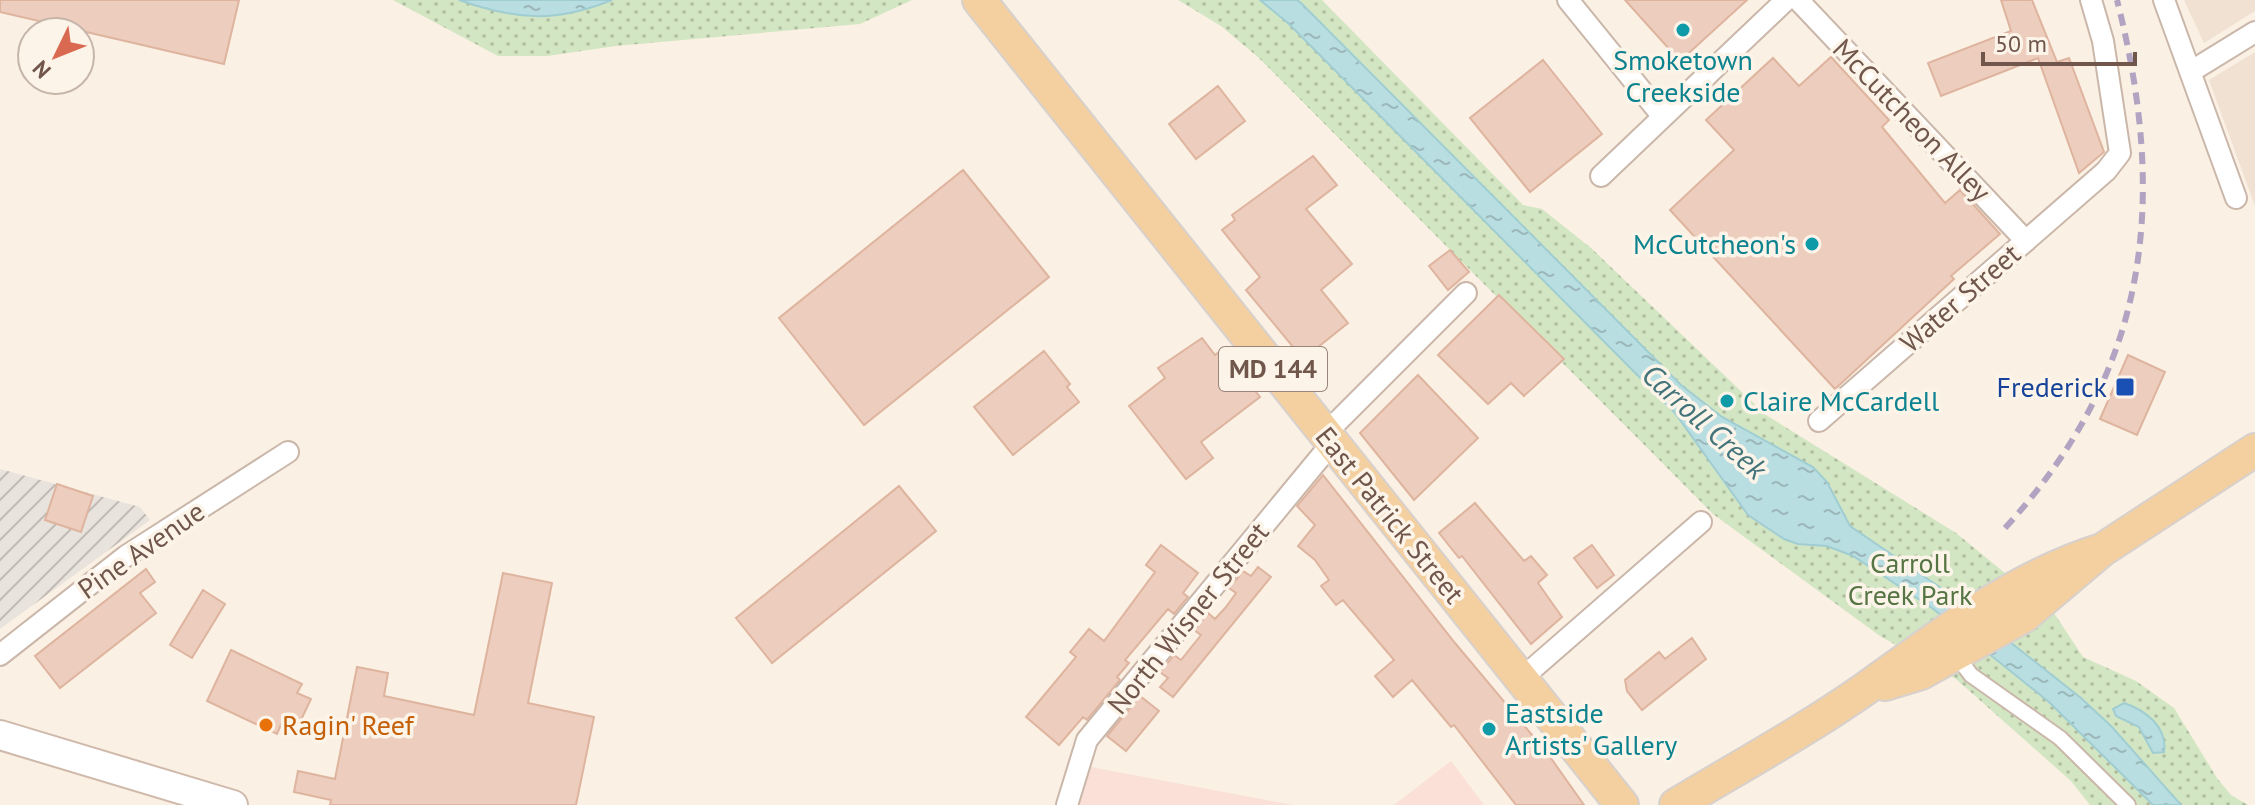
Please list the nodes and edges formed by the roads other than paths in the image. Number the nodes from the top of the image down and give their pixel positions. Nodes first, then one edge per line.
1 (979, 0) edge
2 (1568, 0) edge
3 (1786, 0) edge
4 (1798, 0) edge
5 (2091, 0) edge
6 (2164, 0) edge
7 (2255, 32) edge
8 (2190, 72) junction
9 (1663, 117) junction
10 (1601, 176) dead end
11 (2236, 198) dead end
12 (2026, 241) junction
13 (1466, 293) dead end
14 (1819, 421) dead end
15 (1329, 438) junction
16 (2255, 450) edge
17 (288, 452) dead end
18 (1701, 522) dead end
19 (1961, 647) junction
20 (0, 655) edge
21 (1521, 679) junction
22 (0, 735) edge
23 (233, 805) edge
24 (1067, 805) edge
25 (1622, 805) edge
26 (1676, 805) edge
27 (2128, 805) edge

1 - 15 main road, East Patrick Street / MD 144
2 - 9 street
3 - 9 street
4 - 12 street, McCutcheon Alley
5 - 12 street, Water Street
6 - 8 street
7 - 8 street
8 - 11 street
9 - 10 street
12 - 14 street, Water Street
13 - 15 street, North Wisner Street
15 - 21 main road, East Patrick Street / MD 144
15 - 24 street, North Wisner Street
16 - 19 main road
17 - 20 street, Pine Avenue
18 - 21 street
19 - 26 main road
19 - 27 street
21 - 25 main road, East Patrick Street / MD 144
22 - 23 main road

